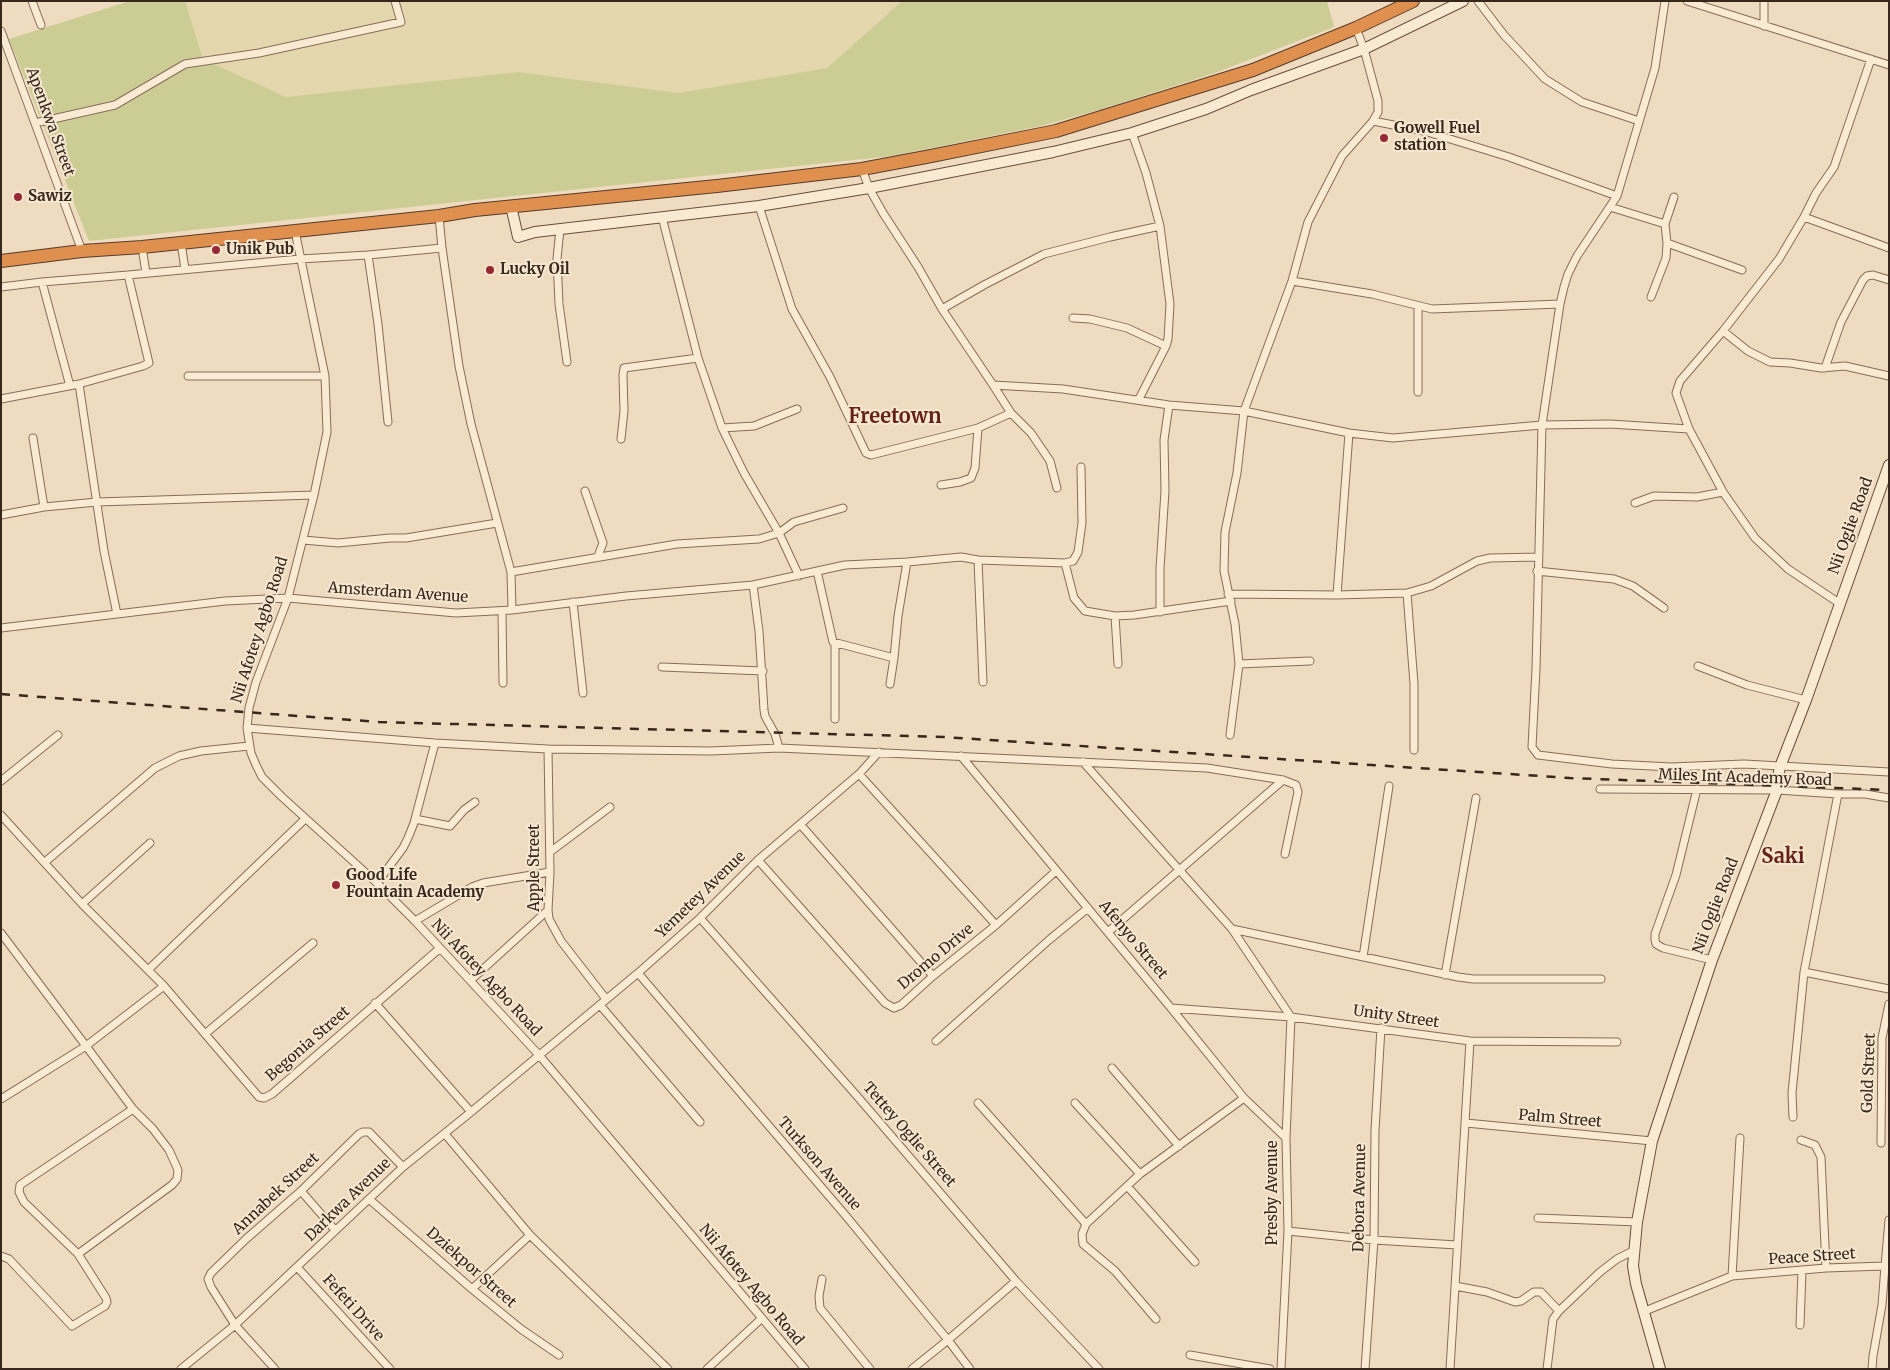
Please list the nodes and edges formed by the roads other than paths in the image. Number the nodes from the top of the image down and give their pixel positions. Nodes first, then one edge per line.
1 (32, 1) edge
2 (395, 1) edge
3 (1414, 1) edge
4 (1463, 1) edge
5 (1478, 1) edge
6 (1665, 1) edge
7 (1687, 1) edge
8 (1764, 1) edge
9 (41, 25) dead end
10 (1764, 26) junction
11 (1356, 28) junction
12 (1, 32) edge
13 (1364, 49) junction
14 (1871, 60) junction
15 (1889, 65) edge
16 (1373, 121) junction
17 (1639, 121) junction
18 (36, 123) junction
19 (1132, 133) junction
20 (862, 169) junction
21 (869, 188) junction
22 (1617, 196) junction
23 (1674, 197) dead end
24 (511, 206) junction
25 (759, 206) junction
26 (1610, 206) junction
27 (439, 216) junction
28 (662, 217) junction
29 (1804, 217) junction
30 (1665, 224) junction
31 (1160, 226) junction
32 (560, 229) junction
33 (295, 231) junction
34 (181, 243) junction
35 (1667, 243) junction
36 (142, 247) junction
37 (442, 248) junction
38 (1889, 248) edge
39 (82, 250) junction
40 (368, 255) junction
41 (300, 259) junction
42 (1, 261) edge
43 (185, 269) junction
44 (1742, 270) dead end
45 (146, 274) junction
46 (128, 275) junction
47 (1889, 280) edge
48 (1292, 281) junction
49 (42, 282) junction
50 (1, 287) edge
51 (1651, 298) dead end
52 (1560, 304) junction
53 (1418, 306) junction
54 (942, 309) junction
55 (1073, 318) dead end
56 (1723, 331) junction
57 (1166, 346) junction
58 (698, 358) junction
59 (567, 362) dead end
60 (1825, 368) junction
61 (188, 376) dead end
62 (325, 376) junction
63 (1889, 376) edge
64 (79, 384) junction
65 (993, 384) junction
66 (70, 386) junction
67 (1418, 392) dead end
68 (1, 399) edge
69 (1139, 399) junction
70 (1169, 405) junction
71 (797, 409) dead end
72 (1244, 411) junction
73 (1011, 413) junction
74 (388, 422) dead end
75 (1542, 425) junction
76 (722, 428) junction
77 (978, 428) junction
78 (1689, 429) junction
79 (1349, 433) junction
80 (33, 438) dead end
81 (621, 439) dead end
82 (1889, 465) edge
83 (1081, 467) dead end
84 (941, 485) dead end
85 (1057, 488) dead end
86 (586, 490) dead end
87 (1723, 492) junction
88 (314, 495) junction
89 (98, 502) junction
90 (1635, 503) dead end
91 (44, 507) junction
92 (843, 508) dead end
93 (1, 515) edge
94 (497, 523) junction
95 (780, 534) junction
96 (303, 540) junction
97 (598, 556) junction
98 (1538, 557) junction
99 (978, 560) junction
100 (907, 562) junction
101 (1065, 563) junction
102 (817, 571) junction
103 (511, 572) junction
104 (1537, 572) junction
105 (799, 576) junction
106 (753, 585) junction
107 (1407, 593) junction
108 (1337, 595) junction
109 (288, 598) junction
110 (1230, 598) junction
111 (573, 602) junction
112 (1839, 603) junction
113 (1664, 608) dead end
114 (512, 610) junction
115 (502, 611) junction
116 (1160, 612) junction
117 (117, 614) junction
118 (1115, 616) junction
119 (1, 628) edge
120 (835, 644) junction
121 (894, 658) junction
122 (1310, 661) dead end
123 (1118, 664) dead end
124 (1239, 664) junction
125 (662, 666) dead end
126 (1698, 666) dead end
127 (762, 671) junction
128 (983, 682) dead end
129 (503, 684) dead end
130 (890, 684) dead end
131 (584, 693) dead end
132 (1806, 700) junction
133 (835, 719) dead end
134 (247, 728) junction
135 (58, 735) dead end
136 (1230, 735) dead end
137 (434, 743) junction
138 (250, 746) junction
139 (779, 748) junction
140 (548, 749) junction
141 (1414, 750) dead end
142 (879, 752) junction
143 (961, 756) junction
144 (1083, 762) junction
145 (1780, 767) junction
146 (1889, 772) edge
147 (859, 774) junction
148 (1283, 780) junction
149 (1, 781) edge
150 (1389, 786) dead end
151 (1600, 788) dead end
152 (1697, 789) junction
153 (1777, 790) junction
154 (1838, 794) junction
155 (1476, 798) dead end
156 (1889, 798) edge
157 (475, 802) dead end
158 (610, 808) dead end
159 (1, 815) edge
160 (305, 819) junction
161 (415, 819) junction
162 (800, 824) junction
163 (150, 843) dead end
164 (550, 852) junction
165 (1285, 854) dead end
166 (758, 860) junction
167 (45, 862) junction
168 (1181, 870) junction
169 (550, 872) junction
170 (1056, 872) junction
171 (377, 883) junction
172 (82, 904) junction
173 (1088, 908) junction
174 (548, 910) junction
175 (700, 918) junction
176 (415, 921) junction
177 (996, 925) junction
178 (1232, 929) junction
179 (1108, 932) junction
180 (1, 933) edge
181 (313, 942) dead end
182 (440, 949) junction
183 (1363, 957) junction
184 (1712, 960) junction
185 (148, 970) junction
186 (638, 972) junction
187 (1804, 972) junction
188 (1445, 974) junction
189 (933, 976) junction
190 (1601, 978) dead end
191 (471, 980) junction
192 (164, 986) junction
193 (1889, 989) edge
194 (606, 999) junction
195 (375, 1003) junction
196 (1889, 1004) edge
197 (600, 1005) junction
198 (1171, 1008) junction
199 (1291, 1017) junction
200 (1381, 1028) junction
201 (205, 1034) junction
202 (936, 1041) dead end
203 (1470, 1041) junction
204 (1617, 1042) dead end
205 (86, 1046) junction
206 (539, 1055) junction
207 (1112, 1068) dead end
208 (1244, 1098) junction
209 (1, 1099) edge
210 (978, 1103) dead end
211 (1075, 1103) dead end
212 (133, 1109) junction
213 (471, 1112) junction
214 (1793, 1117) dead end
215 (700, 1122) dead end
216 (1466, 1124) junction
217 (445, 1134) junction
218 (1286, 1138) junction
219 (1740, 1138) dead end
220 (1801, 1140) dead end
221 (1652, 1141) junction
222 (1880, 1143) dead end
223 (1179, 1146) junction
224 (403, 1167) junction
225 (1140, 1174) junction
226 (1128, 1186) junction
227 (301, 1191) junction
228 (369, 1199) junction
229 (1538, 1218) dead end
230 (1889, 1220) edge
231 (1637, 1222) junction
232 (1086, 1224) junction
233 (336, 1230) junction
234 (1288, 1231) junction
235 (530, 1235) junction
236 (1374, 1240) junction
237 (1888, 1240) edge
238 (1458, 1244) junction
239 (1633, 1251) junction
240 (78, 1254) junction
241 (1, 1256) edge
242 (1195, 1262) dead end
243 (1885, 1266) junction
244 (297, 1267) junction
245 (1826, 1268) junction
246 (1802, 1271) junction
247 (1732, 1276) junction
248 (822, 1280) dead end
249 (1016, 1281) junction
250 (1454, 1286) junction
251 (472, 1289) junction
252 (1885, 1305) edge
253 (1559, 1311) junction
254 (1645, 1311) junction
255 (762, 1318) junction
256 (1156, 1319) dead end
257 (235, 1324) junction
258 (1800, 1325) dead end
259 (948, 1340) junction
260 (559, 1354) dead end
261 (1190, 1354) dead end
262 (181, 1369) edge
263 (275, 1369) edge
264 (390, 1369) edge
265 (668, 1369) edge
266 (707, 1369) edge
267 (805, 1369) edge
268 (870, 1369) edge
269 (912, 1369) edge
270 (970, 1369) edge
271 (1099, 1369) edge
272 (1270, 1369) edge
273 (1281, 1369) edge
274 (1364, 1369) edge
275 (1450, 1369) edge
276 (1547, 1369) edge
277 (1660, 1369) edge
278 (1872, 1369) edge

1 - 9 street
2 - 18 street
3 - 11 highway
4 - 13 street
5 - 17 street
6 - 17 street
7 - 10 street
8 - 10 street
10 - 14 street
11 - 13 street
11 - 20 highway
12 - 18 street, Apenkwa Street
13 - 16 street
13 - 19 street
14 - 15 street
14 - 29 street
16 - 22 street
16 - 48 street
17 - 22 street
18 - 39 street, Apenkwa Street
19 - 21 street
19 - 31 street
20 - 21 street
20 - 24 highway
21 - 25 street
21 - 54 street
22 - 26 street
23 - 30 street
24 - 27 highway
24 - 32 street
25 - 28 street
25 - 77 street
26 - 30 street
26 - 52 street
27 - 33 highway
27 - 37 street
28 - 32 street
28 - 58 street
29 - 38 street
29 - 56 street
30 - 35 street
31 - 54 street
31 - 57 street
32 - 59 street
33 - 34 highway
33 - 41 street, Nii Afotey Agbo Road
34 - 36 highway
34 - 43 street
35 - 44 street
35 - 51 street
36 - 39 highway
36 - 45 street
37 - 40 street
37 - 94 street
39 - 42 highway
40 - 41 street
40 - 74 street
41 - 43 street
41 - 62 street, Nii Afotey Agbo Road
43 - 45 street
45 - 46 street
46 - 49 street
46 - 64 street
47 - 60 street
48 - 53 street
48 - 72 street
49 - 50 street
49 - 66 street
52 - 53 street
52 - 75 street
53 - 67 street
54 - 65 street
55 - 57 street
56 - 60 street
56 - 78 street
57 - 69 street
58 - 76 street
58 - 81 street
60 - 63 street
61 - 62 street
62 - 88 street, Nii Afotey Agbo Road
64 - 66 street
64 - 89 street
65 - 69 street
65 - 73 street
66 - 68 street
69 - 70 street
70 - 72 street
70 - 116 street
71 - 76 street
72 - 79 street
72 - 110 street
73 - 77 street
73 - 85 street
75 - 78 street
75 - 79 street
75 - 98 street
76 - 95 street
77 - 84 street
78 - 87 street
79 - 108 street
80 - 91 street
82 - 112 street, Nii Oglie Road
83 - 101 street
86 - 97 street
87 - 90 street
87 - 112 street
88 - 89 street
88 - 96 street, Nii Afotey Agbo Road
89 - 91 street
89 - 117 street
91 - 93 street
92 - 95 street
94 - 96 street
94 - 103 street
95 - 97 street
95 - 105 street
96 - 109 street, Nii Afotey Agbo Road
97 - 103 street
98 - 104 street
98 - 107 street
99 - 100 street, Amsterdam Avenue
99 - 101 street, Amsterdam Avenue
99 - 128 street
100 - 102 street, Amsterdam Avenue
100 - 121 street
101 - 118 street
102 - 105 street, Amsterdam Avenue
102 - 120 street
103 - 114 street
104 - 113 street
104 - 145 street
105 - 106 street, Amsterdam Avenue
106 - 111 street, Amsterdam Avenue
106 - 127 street
107 - 108 street
107 - 141 street
108 - 110 street
109 - 115 street, Amsterdam Avenue
109 - 117 street, Amsterdam Avenue
109 - 134 street, Nii Afotey Agbo Road
110 - 116 street
110 - 124 street
111 - 114 street, Amsterdam Avenue
111 - 131 street
112 - 132 street, Nii Oglie Road
114 - 115 street, Amsterdam Avenue
115 - 129 street
116 - 118 street
117 - 119 street, Amsterdam Avenue
118 - 123 street
120 - 121 street
120 - 133 street
121 - 130 street
122 - 124 street
124 - 136 street
125 - 127 street
126 - 132 street
127 - 139 street
132 - 145 street, Nii Oglie Road
134 - 137 street
134 - 138 street, Nii Afotey Agbo Road
135 - 149 street
137 - 140 street
137 - 161 street
138 - 160 street, Nii Afotey Agbo Road
138 - 167 street
139 - 140 street
139 - 142 street
140 - 164 street, Apple Street
142 - 143 street
142 - 147 street, Yemetey Avenue
143 - 144 street
143 - 170 street, Afenyo Street
144 - 148 street
144 - 168 street
145 - 146 street
145 - 153 street, Nii Oglie Road
147 - 162 street, Yemetey Avenue
147 - 177 street
148 - 165 street
148 - 168 street
150 - 183 street
151 - 152 street, Miles Int Academy Road
152 - 153 street, Miles Int Academy Road
152 - 184 street
153 - 154 street, Miles Int Academy Road
153 - 184 street, Nii Oglie Road
154 - 156 street, Miles Int Academy Road
154 - 187 street
155 - 188 street
157 - 161 street
158 - 164 street
159 - 167 street, Begonia Street
160 - 171 street, Nii Afotey Agbo Road
160 - 185 street
161 - 171 street
162 - 166 street, Yemetey Avenue
162 - 189 street
163 - 172 street
164 - 169 street, Apple Street
166 - 175 street, Yemetey Avenue
166 - 189 street, Dromo Drive
167 - 172 street, Begonia Street
168 - 178 street
168 - 179 street
169 - 174 street, Apple Street
169 - 176 street
170 - 173 street, Afenyo Street
170 - 177 street, Dromo Drive
171 - 176 street, Nii Afotey Agbo Road
172 - 185 street, Begonia Street
173 - 179 street, Afenyo Street
173 - 202 street
174 - 191 street
174 - 194 street, Apple Street
175 - 186 street, Yemetey Avenue
175 - 249 street, Tettey Oglie Street
176 - 182 street, Nii Afotey Agbo Road
177 - 189 street, Dromo Drive
178 - 183 street
178 - 199 street
179 - 198 street, Afenyo Street
180 - 205 street
181 - 201 street
182 - 191 street, Nii Afotey Agbo Road
182 - 195 street, Begonia Street
183 - 188 street
184 - 221 street, Nii Oglie Road
185 - 192 street, Begonia Street
186 - 194 street, Yemetey Avenue
186 - 259 street, Turkson Avenue
187 - 193 street
187 - 214 street
188 - 190 street
191 - 206 street, Nii Afotey Agbo Road
192 - 201 street, Begonia Street
192 - 205 street
194 - 197 street, Yemetey Avenue
195 - 201 street, Begonia Street
195 - 213 street
196 - 222 street, Gold Street
197 - 206 street, Yemetey Avenue
197 - 215 street
198 - 199 street, Unity Street
198 - 208 street, Afenyo Street
199 - 200 street, Unity Street
199 - 218 street, Presby Avenue
200 - 203 street, Unity Street
200 - 236 street, Debora Avenue
203 - 204 street, Unity Street
203 - 216 street
205 - 209 street
205 - 212 street
206 - 213 street, Darkwa Avenue
206 - 255 street, Nii Afotey Agbo Road
207 - 223 street
208 - 218 street, Afenyo Street
208 - 223 street
210 - 232 street
211 - 225 street
212 - 240 street
212 - 240 street
213 - 217 street, Darkwa Avenue
216 - 221 street, Palm Street
216 - 238 street
217 - 224 street, Darkwa Avenue
217 - 235 street
218 - 234 street, Presby Avenue
219 - 247 street
220 - 245 street
221 - 231 street, Nii Oglie Road
223 - 225 street
224 - 227 street, Annabek Street
224 - 228 street, Darkwa Avenue
225 - 226 street
226 - 232 street
226 - 242 street
227 - 233 street
227 - 257 street, Annabek Street
228 - 233 street, Darkwa Avenue
228 - 251 street, Dziekpor Street
229 - 231 street
230 - 237 street
231 - 239 street, Nii Oglie Road
232 - 256 street
233 - 244 street, Darkwa Avenue
234 - 236 street
234 - 273 street, Presby Avenue
235 - 251 street
235 - 265 street
236 - 238 street
236 - 274 street, Debora Avenue
237 - 243 street
238 - 250 street
239 - 253 street
239 - 254 street, Nii Oglie Road
240 - 241 street
243 - 245 street, Peace Street
243 - 252 street
244 - 257 street, Darkwa Avenue
244 - 264 street, Fefeti Drive
245 - 246 street, Peace Street
246 - 247 street, Peace Street
246 - 258 street
247 - 254 street, Peace Street
248 - 268 street
249 - 259 street
249 - 271 street, Tettey Oglie Street
250 - 253 street
250 - 275 street
251 - 260 street, Dziekpor Street
252 - 278 street
253 - 276 street
254 - 277 street, Nii Oglie Road
255 - 266 street
255 - 267 street, Nii Afotey Agbo Road
257 - 262 street, Darkwa Avenue
257 - 263 street
259 - 269 street
259 - 270 street, Turkson Avenue
261 - 272 street

